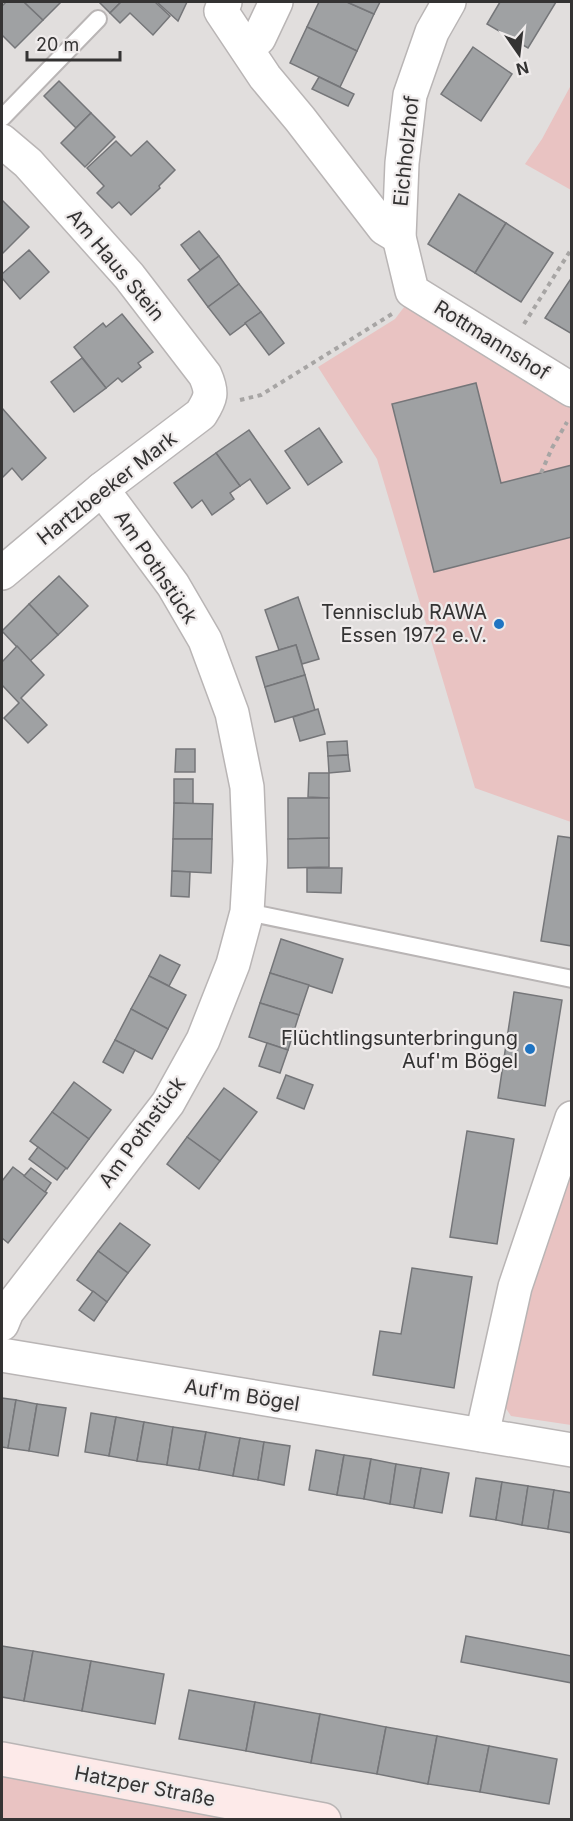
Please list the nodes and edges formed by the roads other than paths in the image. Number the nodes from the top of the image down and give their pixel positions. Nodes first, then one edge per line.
1 (225, 2) edge
2 (276, 2) edge
3 (449, 2) edge
4 (98, 19) dead end
5 (248, 49) junction
6 (2, 118) edge
7 (2, 141) edge
8 (399, 237) junction
9 (412, 291) joint
10 (572, 390) edge
11 (209, 401) joint
12 (102, 489) junction
13 (2, 573) edge
14 (247, 912) junction
15 (572, 979) edge
16 (572, 1118) edge
17 (2, 1324) edge
18 (2, 1355) edge
19 (482, 1435) junction
20 (572, 1450) edge
21 (2, 1760) edge
22 (324, 1820) edge

1 - 5 street, Eichholzhof
2 - 5 street
3 - 8 street, Eichholzhof
4 - 6 lane
5 - 8 street, Eichholzhof
7 - 11 street, Am Haus Stein
8 - 9 street, Eichholzhof
9 - 10 street, Rottmannshof
11 - 12 street, Hartzbeeker Mark
12 - 13 street, Hartzbeeker Mark
12 - 14 street, Am Pothstück
14 - 15 lane
14 - 17 street, Am Pothstück
16 - 19 street
18 - 19 street, Auf'm Bögel
19 - 20 street, Auf'm Bögel
21 - 22 main road, Hatzper Straße

